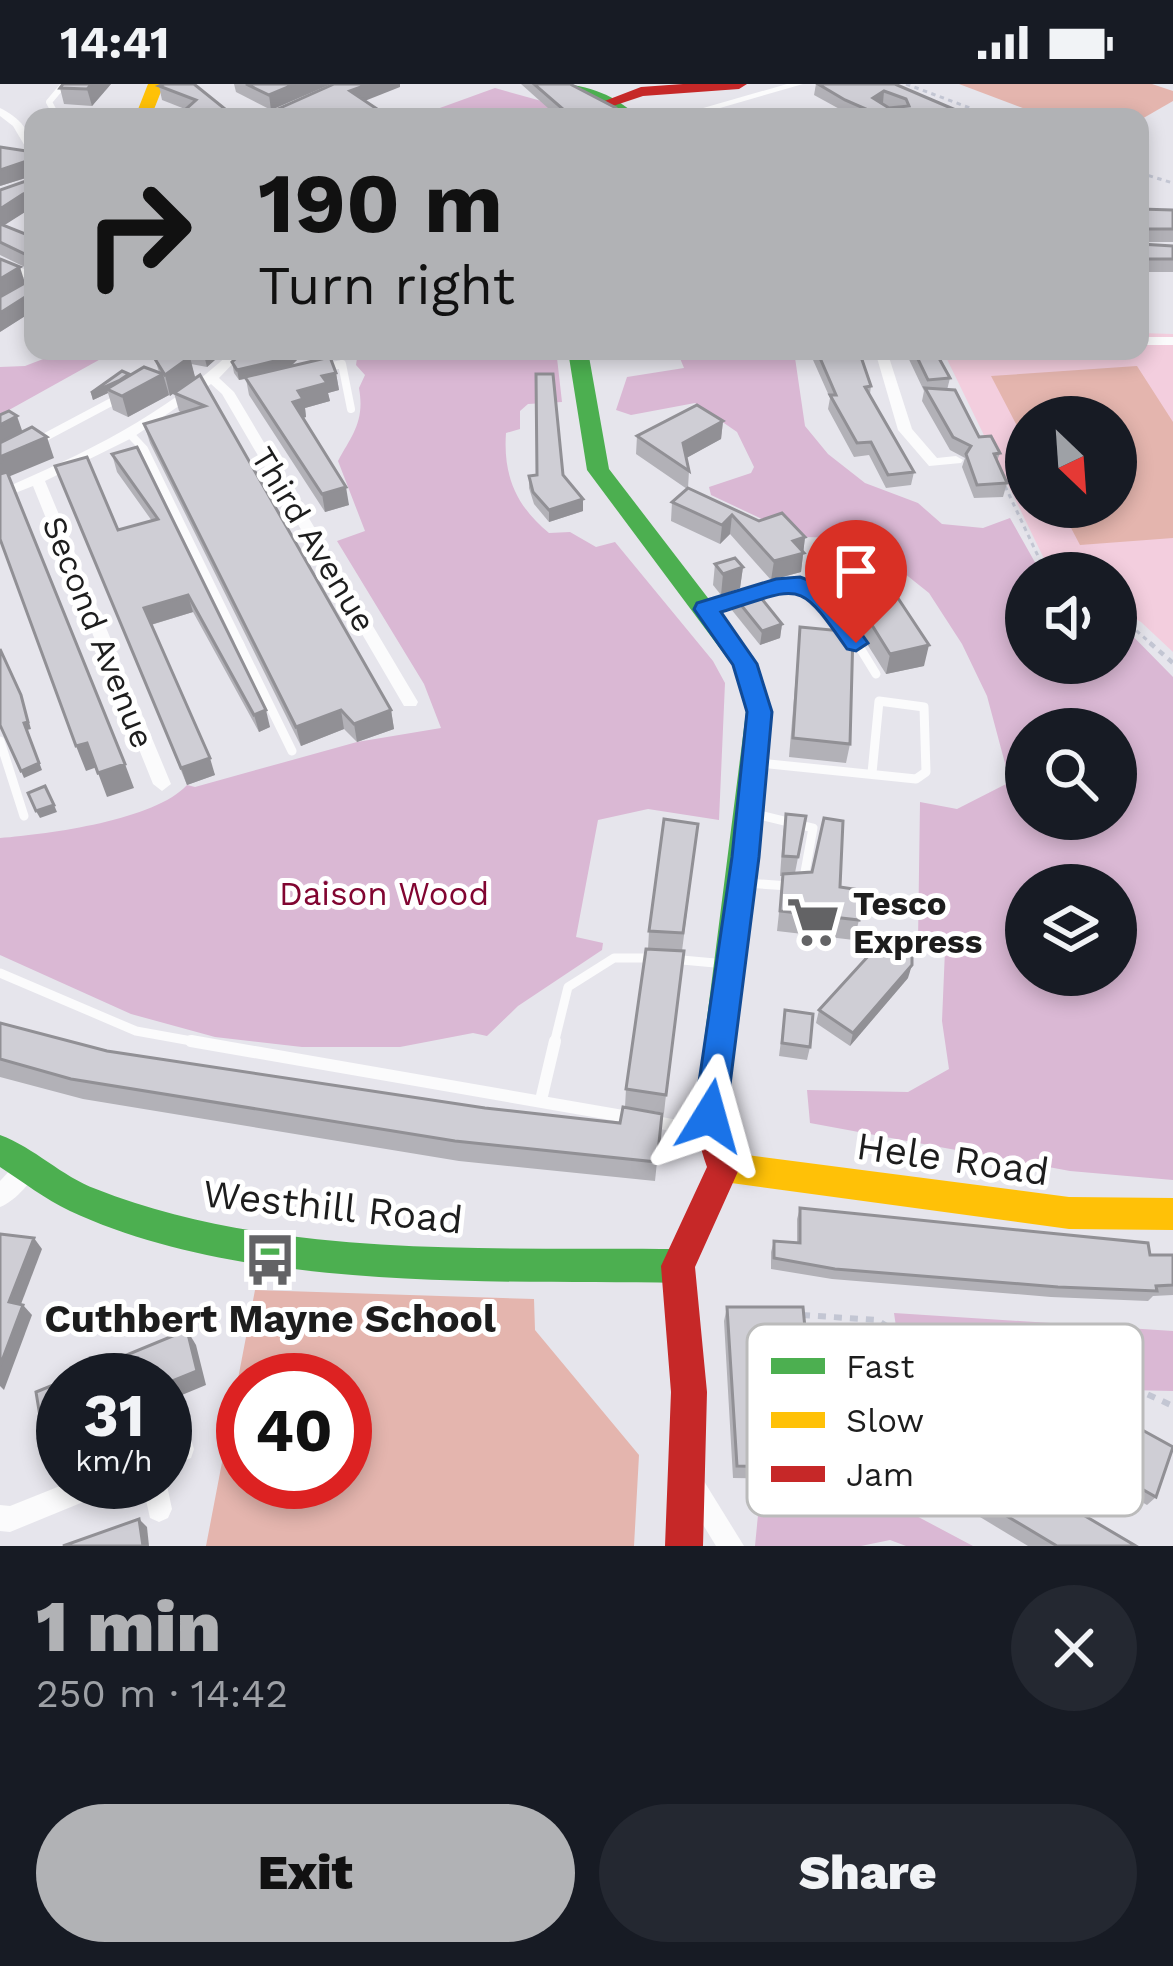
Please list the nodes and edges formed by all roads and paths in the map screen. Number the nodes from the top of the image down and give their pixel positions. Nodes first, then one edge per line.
1 (64, 84) edge
2 (565, 84) edge
3 (739, 84) edge
4 (798, 84) edge
5 (909, 86) edge
6 (629, 99) edge
7 (52, 108) edge
8 (710, 108) edge
9 (969, 108) edge
10 (231, 360) edge
11 (580, 360) edge
12 (884, 360) edge
13 (314, 370) edge
14 (213, 379) junction
15 (125, 394) edge
16 (351, 410) dead end
17 (129, 433) junction
18 (30, 445) edge
19 (956, 460) dead end
20 (997, 471) edge
21 (37, 479) junction
22 (0, 495) edge
23 (1036, 552) edge
24 (706, 609) junction
25 (1137, 631) edge
26 (1173, 663) edge
27 (876, 674) dead end
28 (410, 702) dead end
29 (0, 741) edge
30 (292, 751) dead end
31 (754, 762) junction
32 (872, 772) junction
33 (162, 784) dead end
34 (750, 813) junction
35 (24, 816) dead end
36 (742, 883) junction
37 (732, 965) junction
38 (0, 974) edge
39 (541, 1100) junction
40 (710, 1132) junction
41 (0, 1150) edge
42 (30, 1164) junction
43 (724, 1168) junction
44 (0, 1197) edge
45 (1173, 1214) edge
46 (678, 1266) junction
47 (791, 1314) edge
48 (883, 1324) edge
49 (1143, 1392) edge
50 (1173, 1406) edge
51 (687, 1478) junction
52 (36, 1508) edge
53 (0, 1518) edge
54 (684, 1546) edge
55 (730, 1546) edge

1 - 7 lane
2 - 6 street
3 - 6 street
4 - 8 street
5 - 9 path
10 - 14 street
11 - 24 street
12 - 19 street
13 - 16 lane
14 - 17 street
14 - 28 street, Third Avenue
15 - 18 lane
17 - 21 street
17 - 30 lane
20 - 23 path
21 - 22 street
21 - 33 street, Second Avenue
24 - 27 lane
24 - 31 street
25 - 26 path
29 - 35 lane
31 - 32 lane
31 - 34 street
32 - 32 lane
34 - 36 street
34 - 36 lane
36 - 37 street
37 - 39 lane
37 - 40 street
38 - 39 lane
39 - 40 lane
40 - 43 street
41 - 42 street, Westhill Road
42 - 44 street
42 - 46 street, Westhill Road
43 - 45 street, Hele Road
43 - 46 street
46 - 51 street
47 - 48 path
49 - 50 path
51 - 54 street
51 - 55 street
52 - 53 street

